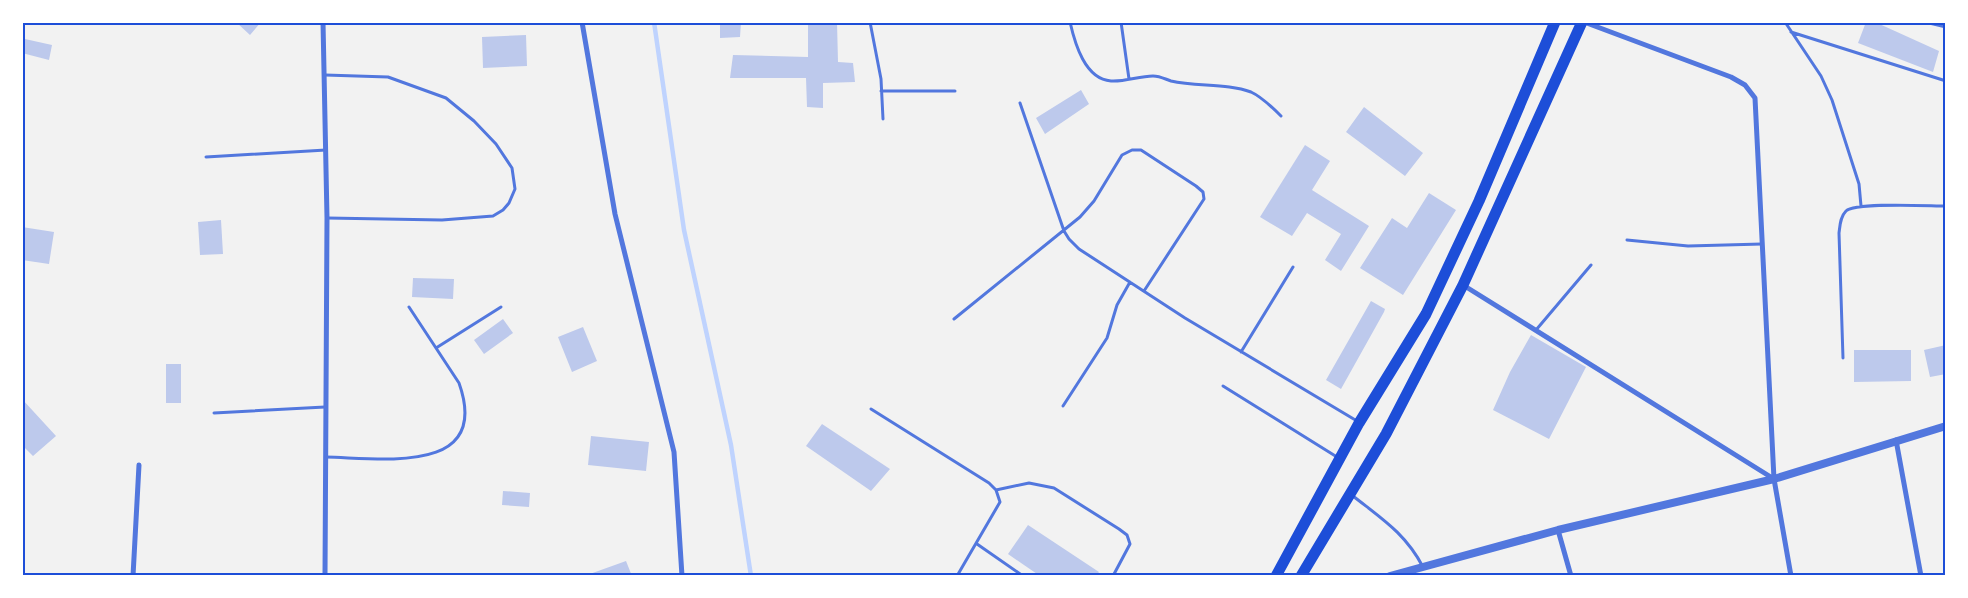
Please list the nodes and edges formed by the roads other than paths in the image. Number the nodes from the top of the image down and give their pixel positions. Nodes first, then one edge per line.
1 (323, 22) edge
2 (582, 22) edge
3 (870, 22) edge
4 (1070, 22) edge
5 (1121, 22) edge
6 (1555, 22) edge
7 (1583, 22) edge
8 (1785, 22) edge
9 (1925, 22) edge
10 (1946, 27) edge
11 (1791, 31) junction
12 (325, 76) junction
13 (1129, 80) junction
14 (1946, 81) edge
15 (881, 91) junction
16 (955, 91) dead end
17 (1020, 103) dead end
18 (1281, 116) dead end
19 (883, 119) dead end
20 (326, 150) junction
21 (206, 157) dead end
22 (1861, 206) junction
23 (1946, 206) edge
24 (327, 218) junction
25 (1064, 231) junction
26 (1627, 240) dead end
27 (1763, 244) junction
28 (1591, 265) dead end
29 (1292, 267) dead end
30 (1130, 282) junction
31 (1463, 285) junction
32 (1144, 292) junction
33 (410, 307) dead end
34 (501, 307) dead end
35 (954, 319) dead end
36 (1536, 330) junction
37 (436, 348) junction
38 (1241, 352) junction
39 (1843, 358) dead end
40 (1223, 386) dead end
41 (1063, 406) dead end
42 (325, 407) junction
43 (871, 409) dead end
44 (214, 413) dead end
45 (1359, 422) junction
46 (1946, 426) edge
47 (1896, 440) junction
48 (325, 457) junction
49 (1340, 459) junction
50 (139, 465) dead end
51 (1774, 478) junction
52 (996, 490) junction
53 (1350, 495) junction
54 (1558, 530) junction
55 (976, 544) junction
56 (1423, 567) junction
57 (132, 576) edge
58 (325, 576) edge
59 (682, 576) edge
60 (957, 576) edge
61 (1022, 576) edge
62 (1113, 576) edge
63 (1276, 576) edge
64 (1302, 576) edge
65 (1390, 576) edge
66 (1571, 576) edge
67 (1791, 576) edge
68 (1921, 576) edge

1 - 12 street
2 - 59 street
3 - 15 lane
4 - 13 lane
5 - 13 lane
6 - 45 highway
7 - 27 street
7 - 31 highway
8 - 11 lane
9 - 10 lane
11 - 14 lane
11 - 22 lane
12 - 20 street
12 - 24 lane
13 - 18 lane
15 - 16 lane
15 - 19 lane
17 - 25 lane
20 - 21 lane
20 - 24 street
22 - 23 lane
22 - 39 lane
24 - 42 street
25 - 30 lane
25 - 32 lane
25 - 35 lane
26 - 27 lane
27 - 51 street
28 - 36 lane
29 - 38 lane
30 - 32 lane
30 - 41 lane
31 - 36 street
31 - 53 highway
32 - 38 lane
33 - 37 lane
34 - 37 lane
36 - 51 street
37 - 48 lane
38 - 45 lane
40 - 49 lane
42 - 44 lane
42 - 48 street
43 - 52 lane
45 - 49 highway
46 - 47 street
47 - 51 street
47 - 68 street
48 - 58 street
49 - 63 highway
50 - 57 street
51 - 54 street
51 - 67 street
52 - 55 lane
52 - 62 lane
53 - 56 lane
53 - 64 highway
54 - 56 street
54 - 66 street
55 - 60 lane
55 - 61 lane
56 - 65 street

